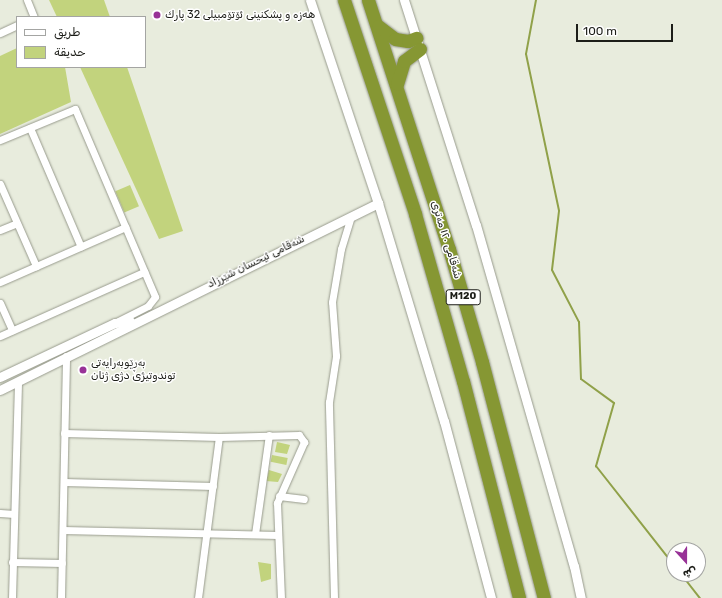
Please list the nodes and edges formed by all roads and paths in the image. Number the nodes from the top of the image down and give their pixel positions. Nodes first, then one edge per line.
1 (27, 0) edge
2 (310, 0) edge
3 (344, 0) edge
4 (368, 0) edge
5 (404, 0) edge
6 (34, 16) edge
7 (377, 24) junction
8 (16, 25) edge
9 (0, 33) edge
10 (418, 43) junction
11 (397, 86) junction
12 (30, 128) junction
13 (0, 140) edge
14 (0, 184) edge
15 (378, 203) junction
16 (351, 216) junction
17 (17, 223) junction
18 (125, 227) junction
19 (0, 230) edge
20 (80, 247) junction
21 (36, 266) junction
22 (144, 272) junction
23 (0, 282) edge
24 (0, 303) edge
25 (133, 322) junction
26 (115, 323) junction
27 (12, 330) junction
28 (0, 336) edge
29 (66, 356) junction
30 (0, 377) edge
31 (18, 380) junction
32 (0, 390) edge
33 (64, 433) junction
34 (269, 435) junction
35 (219, 437) junction
36 (64, 482) junction
37 (213, 486) junction
38 (279, 496) junction
39 (304, 499) dead end
40 (0, 514) edge
41 (14, 514) junction
42 (63, 530) junction
43 (207, 533) junction
44 (255, 534) junction
45 (278, 535) junction
46 (12, 562) junction
47 (62, 563) junction
48 (12, 598) edge
49 (61, 598) edge
50 (198, 598) edge
51 (281, 598) edge
52 (334, 598) edge
53 (491, 598) edge
54 (519, 598) edge
55 (544, 598) edge
56 (580, 598) edge

1 - 6 street
2 - 15 street
3 - 54 highway, شەقامی ١٢٠ مەتری / M120
4 - 7 highway, شەقامی ١٢٠ مەتری / M120
5 - 10 street
7 - 10 highway
7 - 11 highway, شەقامی ١٢٠ مەتری / M120
8 - 9 street
10 - 11 highway
10 - 56 street
11 - 55 highway, شەقامی ١٢٠ مەتری / M120
12 - 13 street
12 - 18 street
12 - 20 street
14 - 17 street
15 - 16 street, شەقامی ئیحسان شێرزاد
15 - 53 street
16 - 25 street, شەقامی ئیحسان شێرزاد
16 - 52 street
17 - 19 street
17 - 21 street
18 - 20 street
18 - 22 street
20 - 21 street
21 - 23 street
22 - 26 street
22 - 27 street
24 - 27 street
25 - 26 street, شەقامی ئیحسان شێرزاد
25 - 29 street, شەقامی ئیحسان شێرزاد
26 - 30 street, شەقامی ئیحسان شێرزاد
27 - 28 street
29 - 31 street, شەقامی ئیحسان شێرزاد
29 - 33 street
31 - 32 street, شەقامی ئیحسان شێرزاد
31 - 41 street
33 - 35 street
33 - 36 street
34 - 35 street
34 - 38 street
34 - 44 street
35 - 37 street
36 - 37 street
36 - 42 street
37 - 43 street
38 - 39 street
38 - 45 street
40 - 41 street
41 - 46 street
42 - 43 street
42 - 47 street
43 - 44 street
43 - 50 street
44 - 45 street
45 - 51 street
46 - 47 street
46 - 48 street
47 - 49 street

